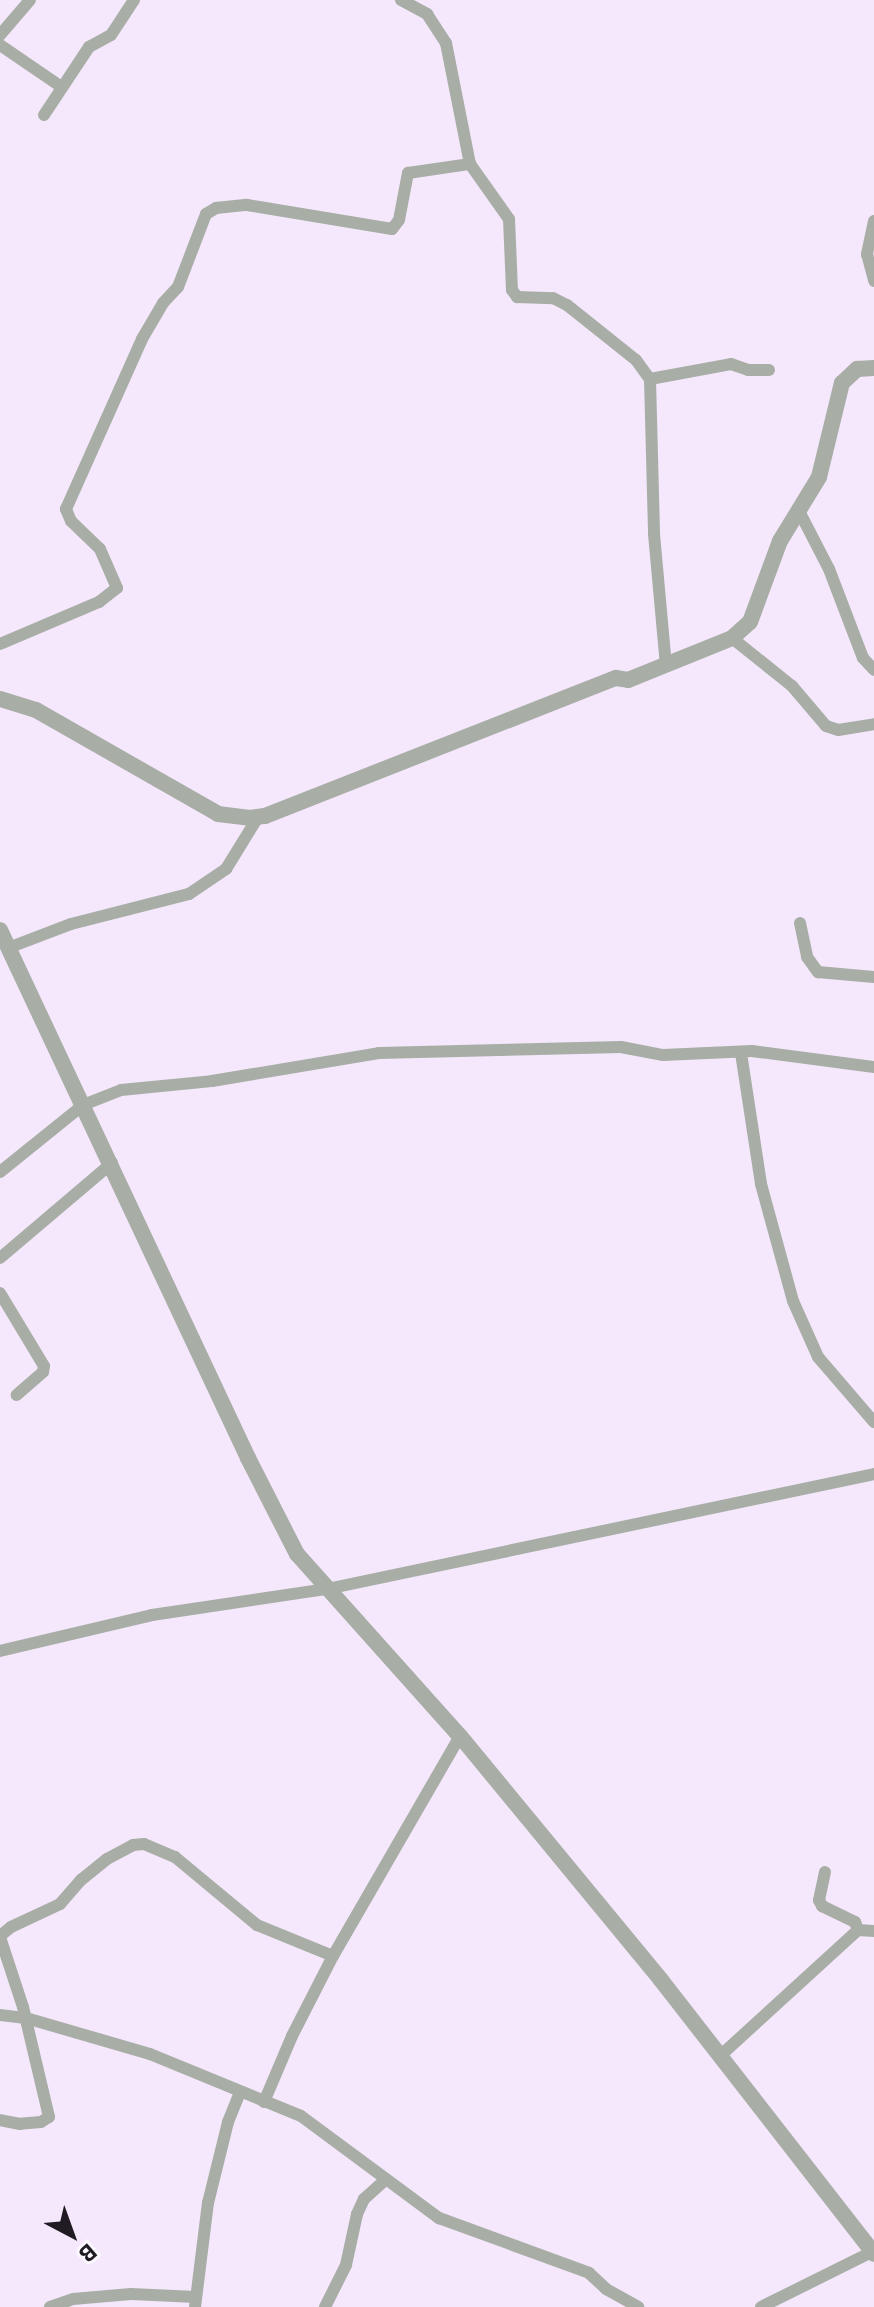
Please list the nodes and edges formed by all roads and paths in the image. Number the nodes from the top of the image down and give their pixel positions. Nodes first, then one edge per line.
1 (30, 0) edge
2 (134, 0) edge
3 (401, 0) edge
4 (0, 35) edge
5 (0, 45) edge
6 (60, 86) junction
7 (44, 115) dead end
8 (470, 164) junction
9 (874, 221) edge
10 (874, 281) edge
11 (874, 368) edge
12 (769, 370) dead end
13 (650, 379) junction
14 (799, 511) junction
15 (732, 638) junction
16 (0, 644) edge
17 (666, 665) junction
18 (874, 670) edge
19 (0, 699) edge
20 (874, 724) edge
21 (258, 817) junction
22 (800, 923) dead end
23 (0, 930) edge
24 (8, 948) junction
25 (874, 977) edge
26 (741, 1053) junction
27 (874, 1067) edge
28 (83, 1105) junction
29 (112, 1163) junction
30 (0, 1172) edge
31 (0, 1258) edge
32 (0, 1293) edge
33 (17, 1395) dead end
34 (874, 1422) edge
35 (874, 1474) edge
36 (327, 1589) junction
37 (0, 1651) edge
38 (460, 1736) junction
39 (825, 1872) dead end
40 (858, 1930) junction
41 (874, 1931) edge
42 (0, 1936) edge
43 (333, 1956) junction
44 (0, 2015) edge
45 (26, 2018) junction
46 (720, 2056) junction
47 (240, 2093) junction
48 (264, 2102) junction
49 (0, 2120) edge
50 (385, 2180) junction
51 (873, 2253) edge
52 (195, 2302) edge
53 (50, 2307) edge
54 (325, 2307) edge
55 (638, 2307) edge
56 (761, 2307) edge

1 - 4 street
2 - 6 street
3 - 8 street
5 - 6 street
6 - 7 street
8 - 13 street
8 - 16 street
9 - 10 street
11 - 14 street
12 - 13 street
13 - 17 street
14 - 15 street
14 - 18 street
15 - 17 street
15 - 20 street
17 - 21 street
19 - 21 street
21 - 24 street
22 - 25 street
23 - 24 street
24 - 28 street
26 - 27 street
26 - 28 street
26 - 34 street
28 - 29 street
28 - 30 street
29 - 31 street
29 - 36 street
32 - 33 street
35 - 36 street
36 - 37 street
36 - 38 street
38 - 43 street
38 - 46 street
39 - 40 street
40 - 41 street
40 - 46 street
42 - 43 street
42 - 45 street
43 - 48 street
44 - 45 street
45 - 47 street
45 - 49 street
46 - 51 street
47 - 48 street
47 - 52 street
48 - 50 street
50 - 54 street
50 - 55 street
51 - 56 street
52 - 53 street

